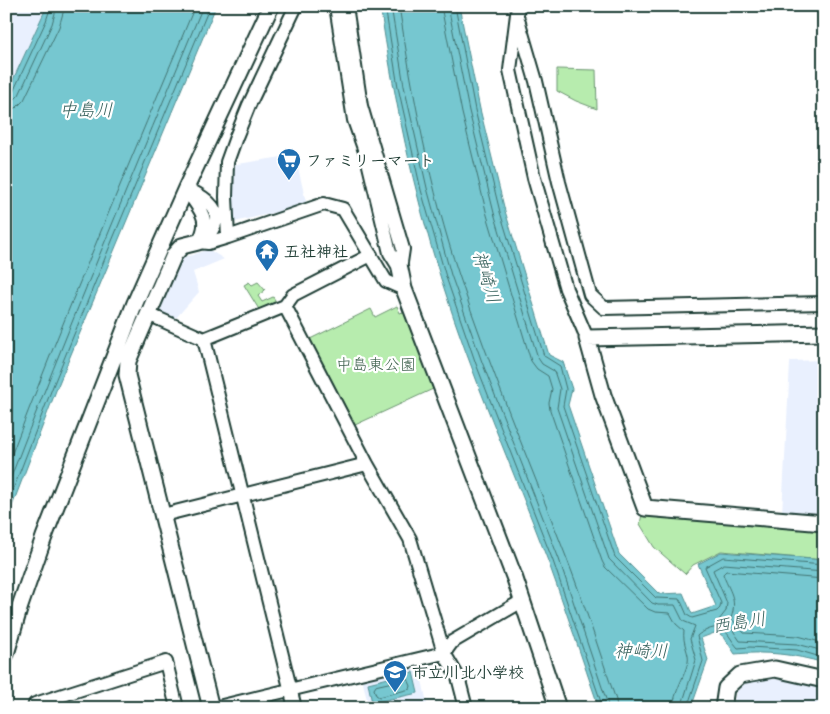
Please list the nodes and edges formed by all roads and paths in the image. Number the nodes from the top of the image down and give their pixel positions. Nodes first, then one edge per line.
1 (271, 6) edge
2 (296, 6) edge
3 (336, 6) edge
4 (346, 6) edge
5 (518, 11) edge
6 (186, 188) junction
7 (226, 197) junction
8 (212, 206) junction
9 (228, 238) junction
10 (198, 242) junction
11 (371, 255) junction
12 (400, 269) junction
13 (404, 289) junction
14 (824, 303) edge
15 (285, 306) junction
16 (148, 314) junction
17 (824, 333) edge
18 (588, 338) junction
19 (204, 339) junction
20 (366, 464) junction
21 (243, 496) junction
22 (163, 515) junction
23 (824, 523) edge
24 (522, 600) junction
25 (444, 653) junction
26 (6, 654) edge
27 (824, 680) edge
28 (291, 689) junction
29 (34, 708) edge
30 (177, 708) edge
31 (213, 708) edge
32 (295, 708) edge
33 (466, 708) edge
34 (558, 708) edge
35 (723, 708) edge

1 - 6 street
2 - 7 street
3 - 12 street
4 - 12 street
5 - 14 street
5 - 18 street
6 - 8 street
6 - 10 street
6 - 26 street
7 - 8 street
7 - 9 street
8 - 10 street
9 - 10 street
9 - 11 street
10 - 16 street
11 - 13 street
11 - 15 street
12 - 13 street
13 - 24 street
15 - 19 street
15 - 20 street
16 - 19 street
16 - 22 street
17 - 18 street
18 - 23 street
19 - 21 street
20 - 21 street
20 - 25 street
21 - 22 street
21 - 28 street
22 - 31 street
24 - 25 street
24 - 34 street
25 - 28 street
25 - 33 street
27 - 35 street
28 - 31 street
28 - 32 street
29 - 30 street

